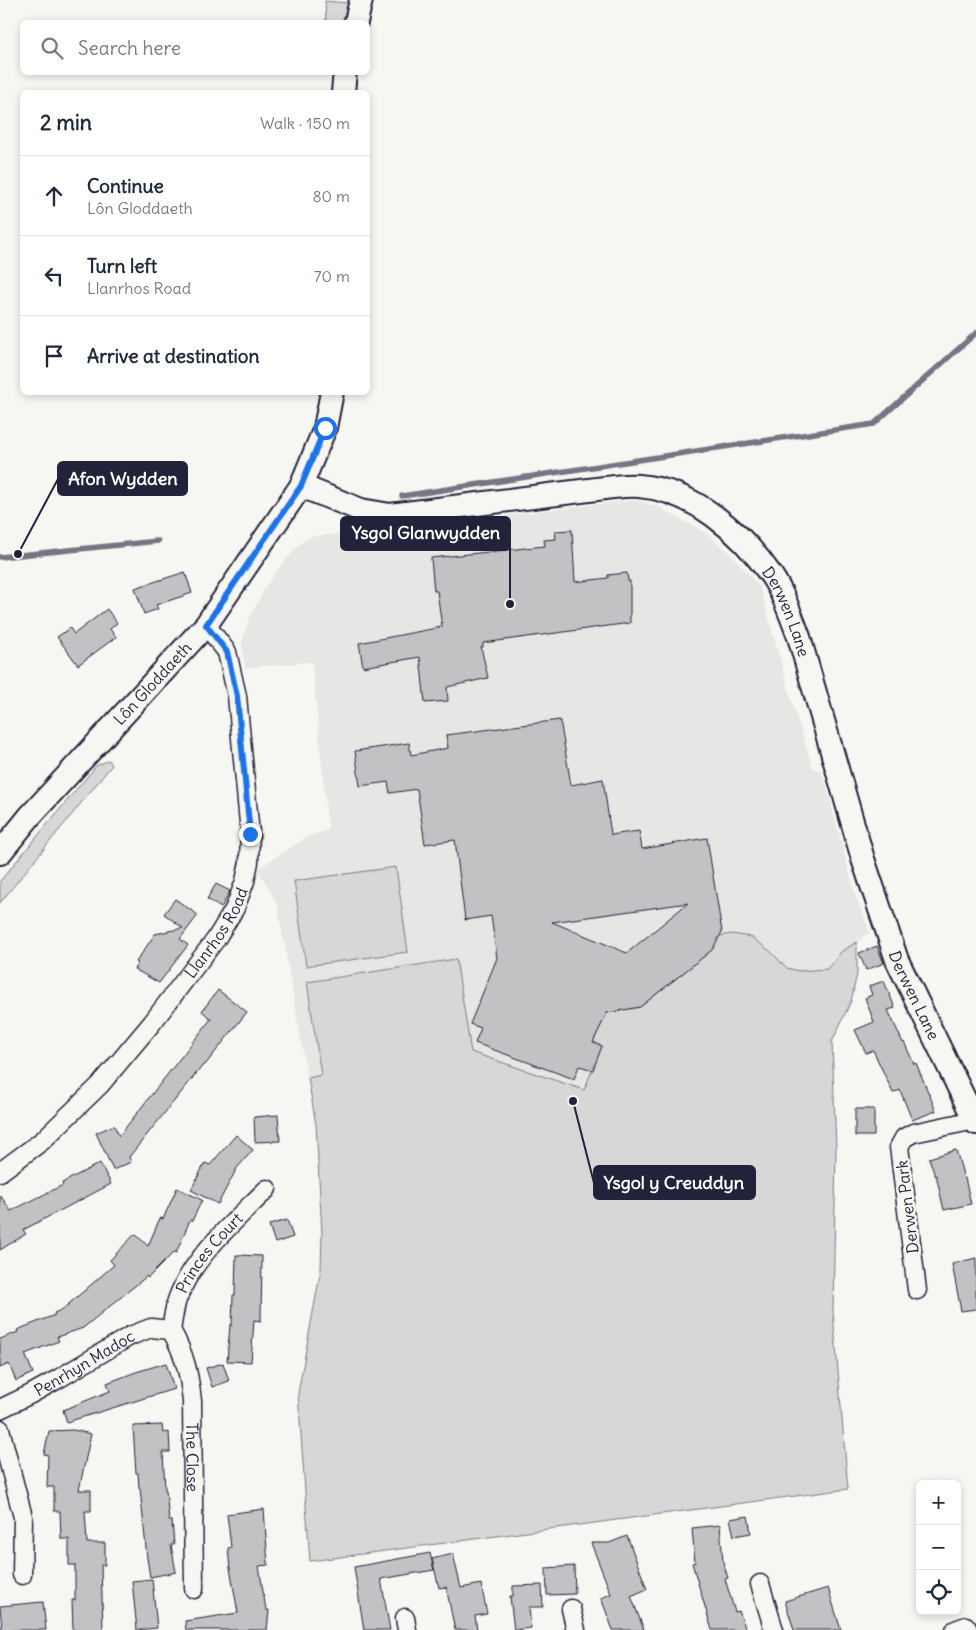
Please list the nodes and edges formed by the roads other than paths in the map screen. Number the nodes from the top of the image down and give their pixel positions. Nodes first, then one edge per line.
1 (361, 0) edge
2 (356, 20) edge
3 (344, 75) edge
4 (343, 90) edge
5 (331, 395) edge
6 (301, 486) junction
7 (206, 625) junction
8 (0, 854) edge
9 (975, 1122) edge
10 (0, 1172) edge
11 (267, 1189) dead end
12 (917, 1290) dead end
13 (171, 1330) junction
14 (0, 1409) edge
15 (0, 1429) edge
16 (22, 1575) dead end
17 (760, 1584) dead end
18 (194, 1588) dead end
19 (571, 1609) dead end
20 (576, 1630) edge
21 (774, 1630) edge
22 (955, 1630) edge
23 (968, 1630) edge

1 - 2 street
3 - 4 street
5 - 6 street, Lôn Gloddaeth
6 - 7 street, Lôn Gloddaeth
6 - 9 street, Derwen Lane
7 - 8 street, Lôn Gloddaeth
7 - 10 street, Llanrhos Road
9 - 12 street, Derwen Park
11 - 13 street, Princes Court
13 - 14 street, Penrhyn Madoc
13 - 18 street, The Close
15 - 16 street
17 - 21 street
19 - 20 street
22 - 23 street

